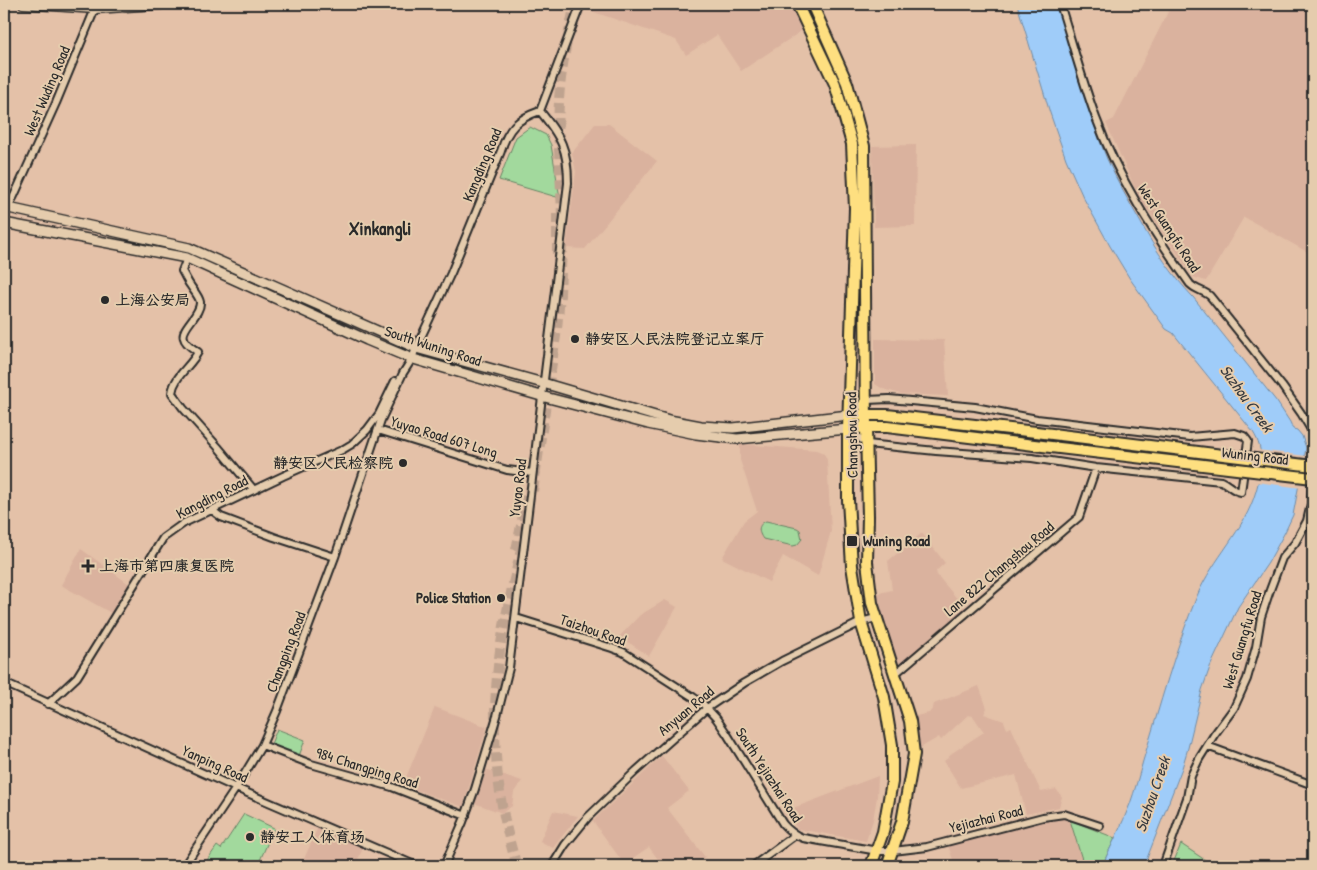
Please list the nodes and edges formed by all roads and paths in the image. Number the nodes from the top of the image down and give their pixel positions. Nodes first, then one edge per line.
1 (24, 4) edge
2 (171, 4) edge
3 (581, 4) edge
4 (797, 4) edge
5 (812, 4) edge
6 (1060, 4) edge
7 (96, 7) edge
8 (540, 111) junction
9 (5, 210) edge
10 (4, 222) edge
11 (187, 258) junction
12 (416, 348) junction
13 (411, 358) junction
14 (543, 383) junction
15 (541, 396) junction
16 (867, 400) junction
17 (849, 415) junction
18 (867, 415) junction
19 (866, 427) junction
20 (848, 429) junction
21 (378, 430) junction
22 (1313, 432) edge
23 (867, 444) junction
24 (1313, 466) edge
25 (1096, 468) junction
26 (532, 473) junction
27 (1313, 474) edge
28 (1313, 478) edge
29 (254, 490) junction
30 (1313, 491) edge
31 (212, 510) junction
32 (335, 557) junction
33 (516, 618) junction
34 (869, 620) junction
35 (895, 674) junction
36 (4, 683) edge
37 (48, 704) junction
38 (707, 708) junction
39 (262, 744) junction
40 (1207, 746) junction
41 (1313, 785) edge
42 (236, 788) junction
43 (466, 816) junction
44 (1100, 826) dead end
45 (794, 836) junction
46 (878, 850) junction
47 (893, 851) junction
48 (184, 866) edge
49 (417, 866) edge
50 (444, 866) edge
51 (552, 866) edge
52 (753, 866) edge
53 (871, 866) edge
54 (887, 866) edge
55 (1163, 866) edge

1 - 7 street
2 - 7 street
3 - 8 street
4 - 17 main road, Changshou Road
5 - 16 main road, Changshou Road
6 - 22 street, West Guangfu Road
7 - 9 street, West Wuding Road
8 - 12 street, Kangding Road
8 - 14 street, Yuyao Road
9 - 12 main road, South Wuning Road
10 - 11 main road, South Wuning Road
11 - 13 main road, South Wuning Road
11 - 29 street
12 - 13 street, Kangding Road
12 - 14 main road, South Wuning Road
13 - 15 main road, South Wuning Road
13 - 21 street, Kangding Road
13 - 29 street, Kangding Road
14 - 15 street, Yuyao Road
14 - 17 main road, South Wuning Road
15 - 20 main road, South Wuning Road
15 - 26 street, Yuyao Road
16 - 17 street
16 - 18 main road, Changshou Road
16 - 25 street
17 - 18 main road, Wuning Road
17 - 20 main road, Changshou Road
18 - 19 main road, Changshou Road
18 - 24 main road, Wuning Road, bridge
19 - 20 main road, South Wuning Road
19 - 23 main road, Changshou Road
19 - 28 main road, Wuning Road, bridge
20 - 23 street
20 - 34 main road, Changshou Road
21 - 26 street, Yuyao Road 607 Long
21 - 32 street, Changping Road
23 - 25 street
23 - 34 main road, Changshou Road
25 - 35 street, Lane 822 Changshou Road
26 - 33 street, Yuyao Road
27 - 30 street, West Guangfu Road
29 - 31 street, Kangding Road
30 - 40 street, West Guangfu Road
31 - 32 street
31 - 37 street, Kangding Road
32 - 39 street, Changping Road
33 - 38 street, Taizhou Road
33 - 43 street, Yuyao Road
34 - 35 main road, Changshou Road
34 - 38 street, Anyuan Road
34 - 46 main road, Changshou Road
35 - 47 main road, Changshou Road
36 - 37 street, Yanping Road
37 - 42 street, Yanping Road
38 - 45 street, South Yejiazhai Road
38 - 51 street, Anyuan Road
39 - 42 street, Changping Road
39 - 43 street, 984 Changping Road
40 - 41 street
40 - 55 street, West Guangfu Road
42 - 48 street, Changping Road
42 - 49 street, Yanping Road
43 - 50 street, Yuyao Road
44 - 47 street, Yejiazhai Road
45 - 46 street, South Yejiazhai Road
45 - 52 street
46 - 47 street, Yejiazhai Road
46 - 53 main road, Changshou Road
47 - 54 main road, Changshou Road

